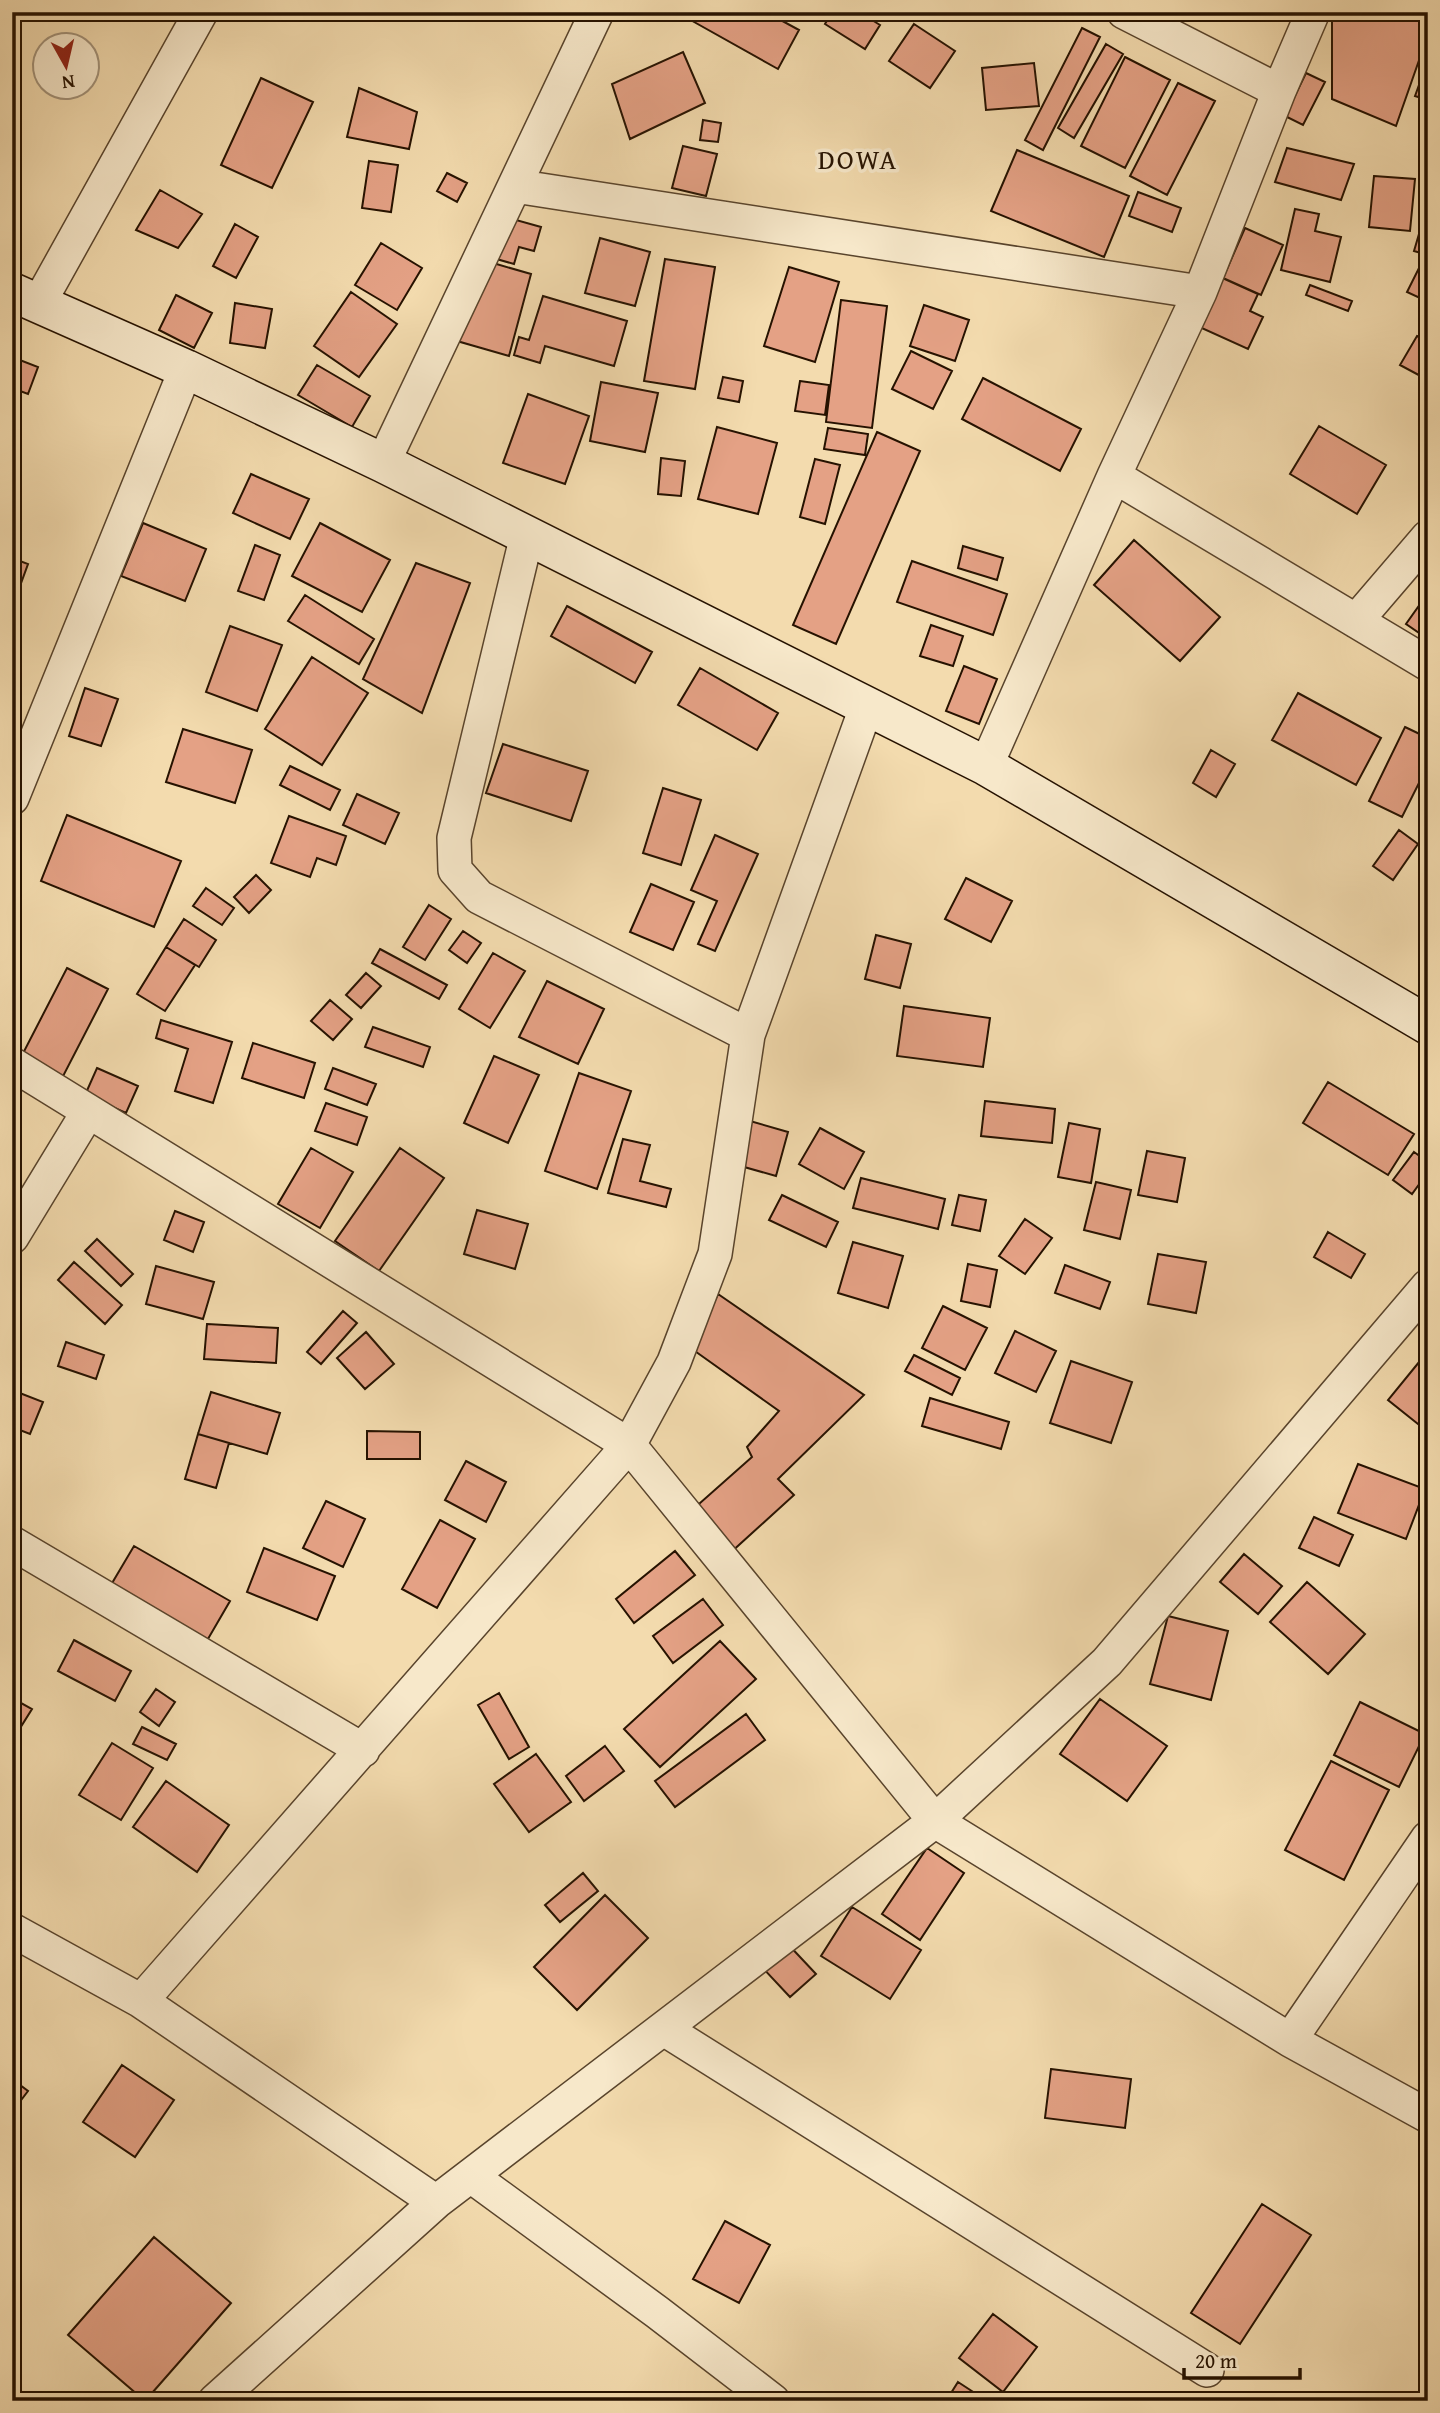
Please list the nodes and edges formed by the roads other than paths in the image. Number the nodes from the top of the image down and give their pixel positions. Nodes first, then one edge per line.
1 (201, 12) edge
2 (597, 12) edge
3 (1125, 12) edge
4 (1313, 12) edge
5 (1279, 91) junction
6 (515, 186) junction
7 (1200, 292) junction
8 (26, 297) edge
9 (186, 369) junction
10 (383, 463) junction
11 (1114, 476) junction
12 (527, 536) junction
13 (1428, 537) edge
14 (1356, 621) junction
15 (1428, 664) edge
16 (867, 705) junction
17 (986, 766) junction
18 (12, 798) edge
19 (1428, 1025) edge
20 (748, 1035) junction
21 (12, 1064) edge
22 (89, 1112) junction
23 (12, 1237) edge
24 (1428, 1286) edge
25 (629, 1445) junction
26 (12, 1542) edge
27 (363, 1750) junction
28 (935, 1821) junction
29 (1428, 1838) edge
30 (12, 1930) edge
31 (141, 2001) junction
32 (664, 2029) junction
33 (1290, 2039) junction
34 (1428, 2116) edge
35 (471, 2176) junction
36 (436, 2202) junction
37 (1207, 2370) dead end
38 (215, 2401) edge
39 (773, 2401) edge

1 - 8 street
2 - 6 street
3 - 5 street
4 - 5 street
5 - 7 street
6 - 7 street
6 - 10 street
7 - 11 street
8 - 9 main road
9 - 10 main road
9 - 18 street
10 - 12 main road
11 - 14 street
11 - 17 street
12 - 16 main road
12 - 20 street
13 - 14 street
14 - 15 street
16 - 17 main road
16 - 20 street
17 - 19 main road
20 - 25 street
21 - 22 street
22 - 23 street
22 - 25 street
24 - 28 street
25 - 27 street
25 - 28 street
26 - 27 street
27 - 31 street
28 - 32 street
28 - 33 street
29 - 33 street
30 - 31 street
31 - 36 street
32 - 35 street
32 - 37 street
33 - 34 street
35 - 36 street
35 - 39 street
36 - 38 street

